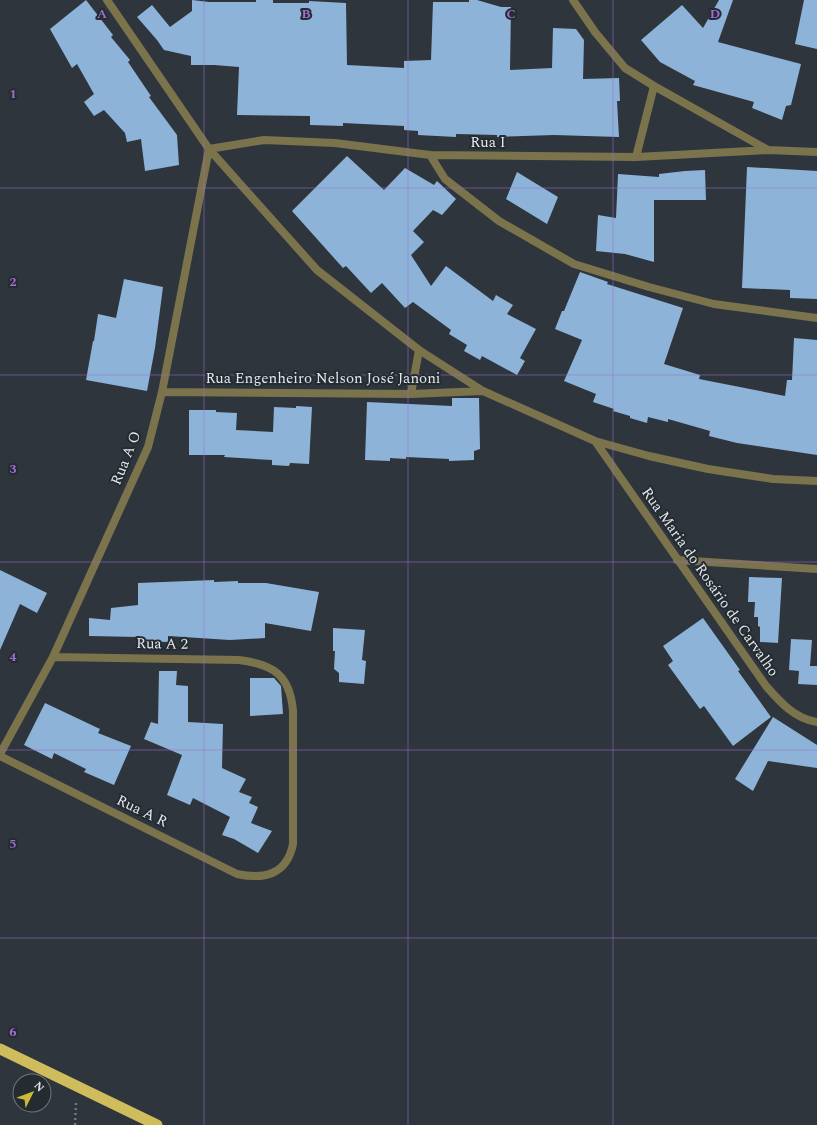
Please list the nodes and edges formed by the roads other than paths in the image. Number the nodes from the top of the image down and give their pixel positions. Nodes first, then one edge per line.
1 (107, 0) edge
2 (573, 0) edge
3 (654, 86) junction
4 (209, 149) junction
5 (768, 150) junction
6 (817, 152) edge
7 (430, 155) junction
8 (636, 157) junction
9 (817, 318) edge
10 (419, 350) junction
11 (483, 391) junction
12 (162, 392) junction
13 (411, 394) junction
14 (595, 441) junction
15 (817, 481) edge
16 (678, 560) junction
17 (817, 569) edge
18 (53, 657) junction
19 (817, 722) edge
20 (0, 755) edge
21 (275, 872) joint
22 (0, 1049) edge
23 (157, 1125) edge

1 - 4 street, Rua Engenheiro Nelson José Janoni
2 - 3 street
3 - 5 street
3 - 8 street
4 - 7 street, Rua I
4 - 10 street, Rua Engenheiro Nelson José Janoni
4 - 12 street, Rua A O
5 - 6 street, Rua I
5 - 8 street, Rua I
7 - 8 street, Rua I
7 - 9 street
10 - 11 street, Rua Engenheiro Nelson José Janoni
10 - 13 street
11 - 13 street, Rua Engenheiro Nelson José Janoni
11 - 14 street, Rua Engenheiro Nelson José Janoni
12 - 13 street, Rua Engenheiro Nelson José Janoni
12 - 18 street, Rua A O
14 - 15 street, Rua Engenheiro Nelson José Janoni
14 - 16 street, Rua Maria do Rosário de Carvalho
16 - 17 street
16 - 19 street, Rua Maria do Rosário de Carvalho
18 - 20 street, Rua A O
18 - 21 street, Rua A 2
20 - 21 street, Rua A R
22 - 23 highway

